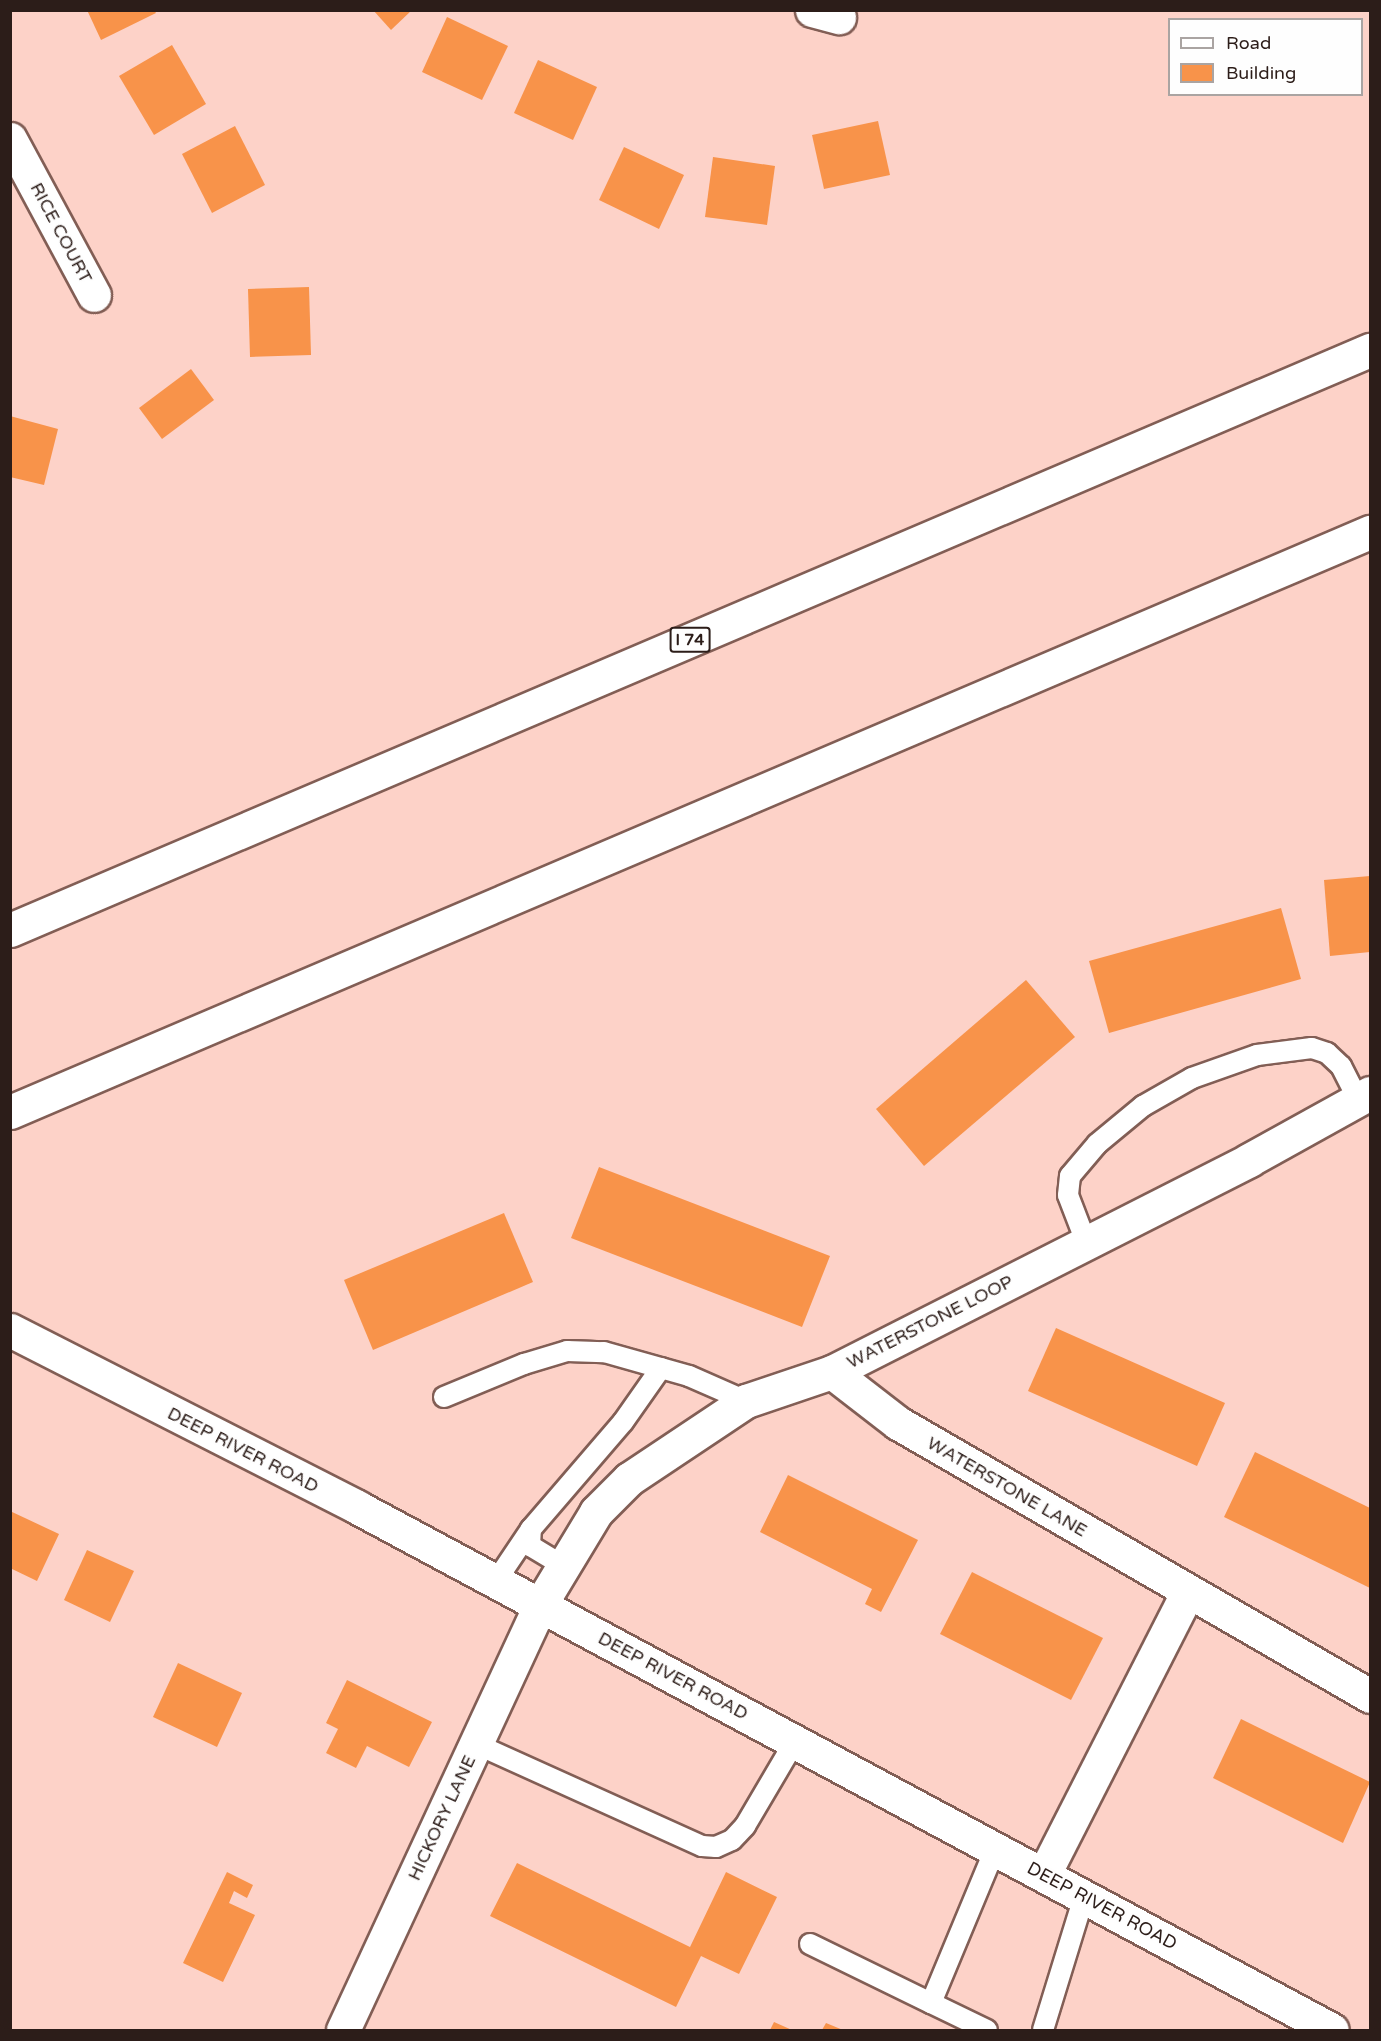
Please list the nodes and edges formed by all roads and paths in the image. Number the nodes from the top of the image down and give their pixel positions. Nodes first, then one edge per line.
1 (10, 139) edge
2 (94, 295) dead end
3 (1371, 350) edge
4 (1371, 532) edge
5 (10, 930) edge
6 (1364, 1096) edge
7 (10, 1112) edge
8 (1086, 1242) junction
9 (10, 1330) edge
10 (661, 1368) junction
11 (832, 1372) junction
12 (444, 1397) dead end
13 (746, 1401) junction
14 (531, 1529) junction
15 (562, 1565) junction
16 (496, 1581) junction
17 (1187, 1593) junction
18 (540, 1605) junction
19 (1371, 1696) edge
20 (795, 1741) junction
21 (476, 1744) junction
22 (996, 1849) junction
23 (1044, 1874) junction
24 (1084, 1896) junction
25 (810, 1944) dead end
26 (931, 2003) junction
27 (343, 2031) edge
28 (987, 2031) edge
29 (1043, 2031) edge
30 (1332, 2031) edge

1 - 2 main road, RICE COURT
3 - 5 main road, I 74
4 - 7 main road
6 - 8 main road, WATERSTONE LOOP
6 - 8 lane
8 - 11 main road, WATERSTONE LOOP
9 - 16 main road, DEEP RIVER ROAD
10 - 12 lane
10 - 13 lane
10 - 14 lane
11 - 13 main road, WATERSTONE LOOP
11 - 17 main road, WATERSTONE LANE
13 - 15 main road, WATERSTONE LOOP
14 - 15 lane
14 - 16 lane
15 - 18 main road, WATERSTONE LOOP
16 - 18 main road, DEEP RIVER ROAD
17 - 19 main road, WATERSTONE LANE
17 - 23 main road
18 - 20 main road, DEEP RIVER ROAD
18 - 21 main road, HICKORY LANE
20 - 21 lane
20 - 22 main road, DEEP RIVER ROAD
21 - 27 main road, HICKORY LANE
22 - 23 main road, DEEP RIVER ROAD
22 - 26 lane
23 - 24 main road, DEEP RIVER ROAD
24 - 29 lane
24 - 30 main road, DEEP RIVER ROAD
25 - 26 lane
26 - 28 lane

